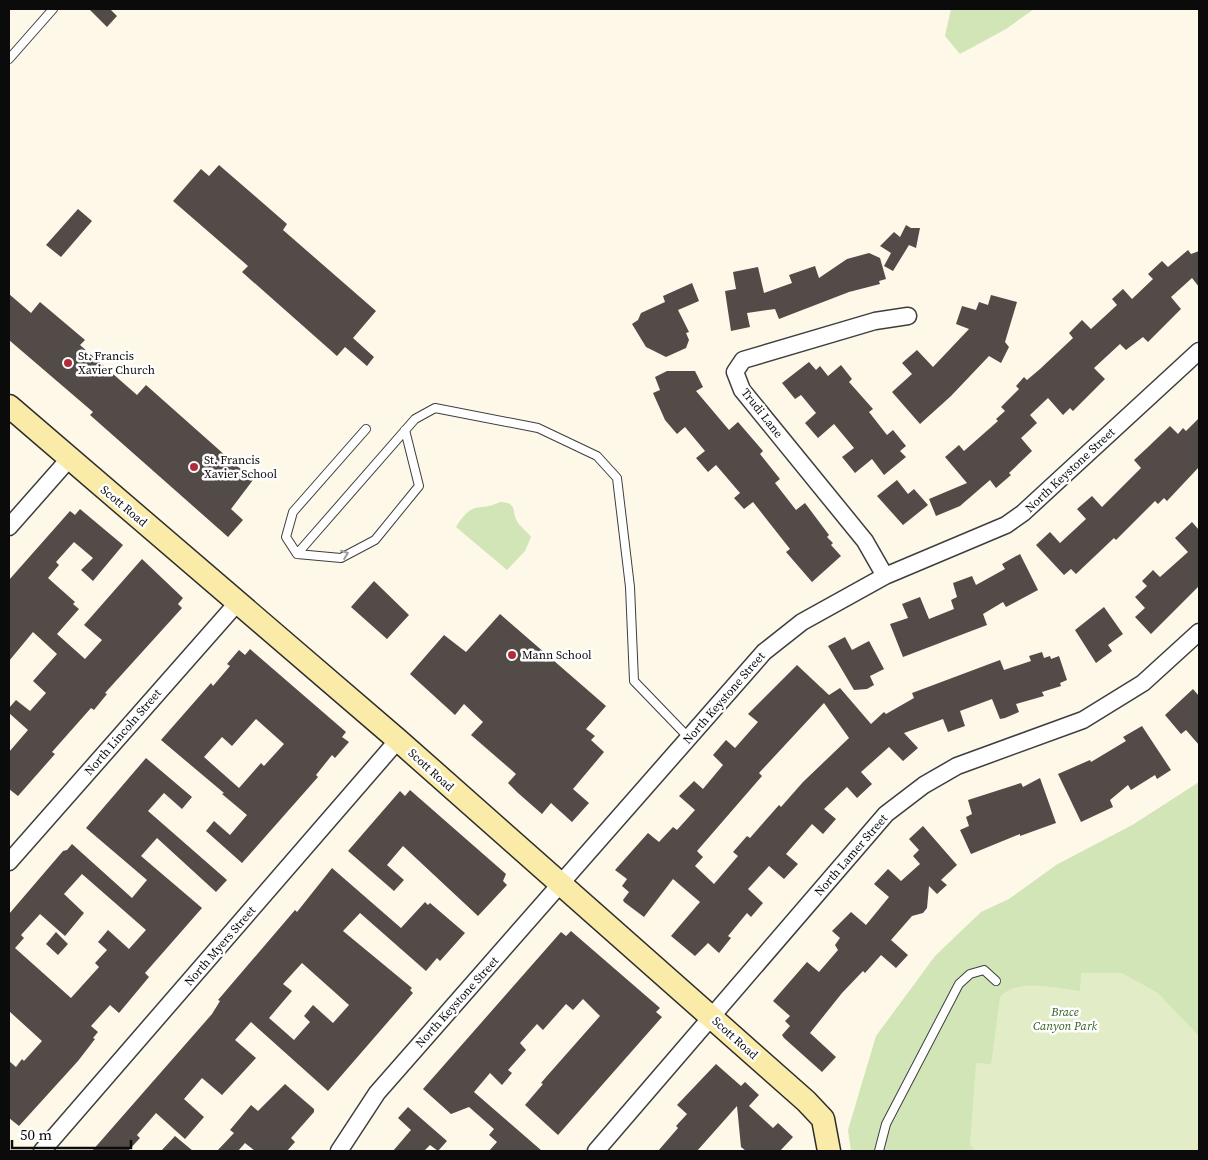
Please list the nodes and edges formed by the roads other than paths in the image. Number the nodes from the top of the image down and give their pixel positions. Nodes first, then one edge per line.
1 (51, 10) edge
2 (9, 59) edge
3 (908, 316) dead end
4 (1199, 351) edge
5 (9, 406) edge
6 (366, 429) dead end
7 (405, 430) junction
8 (69, 459) junction
9 (9, 527) edge
10 (297, 554) junction
11 (884, 576) junction
12 (238, 602) junction
13 (1199, 632) edge
14 (689, 738) junction
15 (398, 740) junction
16 (9, 862) edge
17 (561, 885) junction
18 (996, 981) dead end
19 (712, 1017) junction
20 (42, 1151) edge
21 (339, 1151) edge
22 (596, 1151) edge
23 (829, 1151) edge
24 (879, 1151) edge

1 - 2 lane
3 - 11 street, Trudi Lane
4 - 11 street, North Keystone Street
5 - 8 street, Scott Road
6 - 10 lane
7 - 10 lane
10 -> 7 lane
7 - 14 lane
8 - 9 street
8 - 12 street, Scott Road
11 - 14 street, North Keystone Street
12 - 15 street, Scott Road
12 - 16 street, North Lincoln Street
13 - 19 street, North Lamer Street
14 - 17 street, North Keystone Street
15 - 17 street, Scott Road
15 - 20 street, North Myers Street
17 - 19 street, Scott Road
17 - 21 street, North Keystone Street
18 - 24 lane
19 - 22 street, North Lamer Street
19 - 23 street, Scott Road

